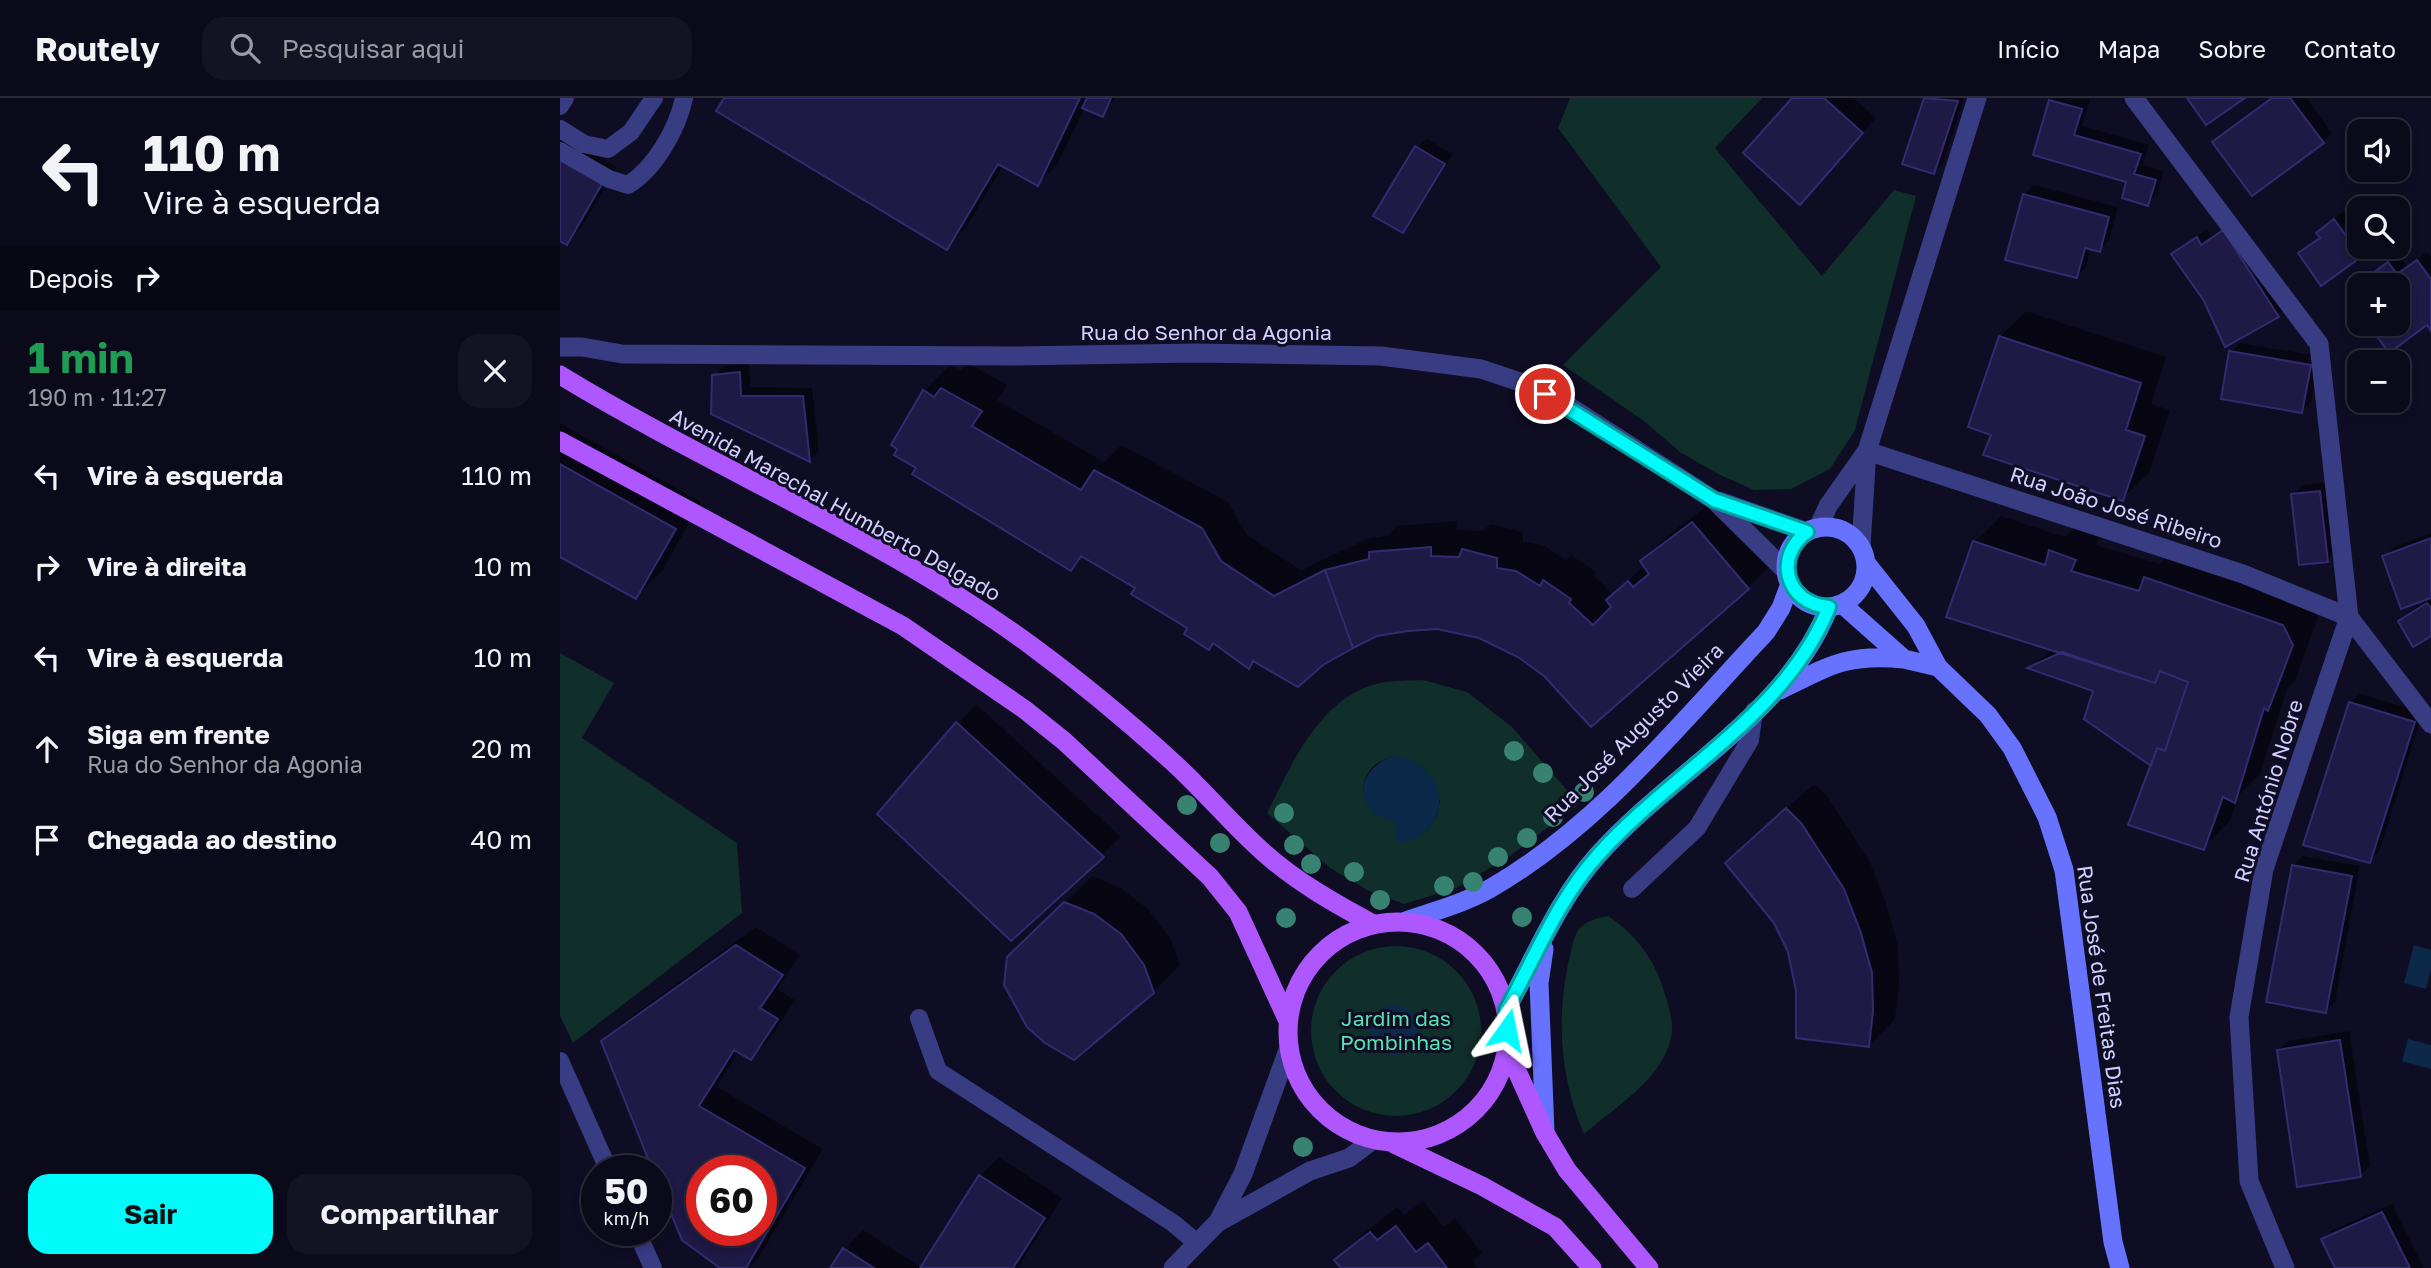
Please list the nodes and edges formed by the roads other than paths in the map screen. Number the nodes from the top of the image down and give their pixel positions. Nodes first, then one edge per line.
1 (565, 98) edge
2 (654, 98) edge
3 (684, 98) edge
4 (1977, 98) edge
5 (2134, 98) edge
6 (560, 106) edge
7 (560, 129) edge
8 (560, 151) edge
9 (560, 347) edge
10 (560, 374) edge
11 (560, 441) edge
12 (1867, 451) junction
13 (1714, 500) junction
14 (1813, 530) junction
15 (1863, 555) junction
16 (1788, 578) junction
17 (1835, 606) junction
18 (2349, 617) junction
19 (1904, 659) junction
20 (1938, 667) junction
21 (1776, 692) junction
22 (1754, 711) junction
23 (2431, 724) edge
24 (1632, 889) dead end
25 (1406, 921) junction
26 (1373, 924) junction
27 (1546, 936) junction
28 (1506, 1010) junction
29 (919, 1018) dead end
30 (1288, 1021) junction
31 (1507, 1049) junction
32 (1288, 1050) junction
33 (560, 1061) edge
34 (1545, 1133) junction
35 (1382, 1141) junction
36 (602, 1155) edge
37 (1217, 1223) junction
38 (1197, 1243) junction
39 (643, 1246) edge
40 (653, 1268) edge
41 (1173, 1268) edge
42 (1592, 1268) edge
43 (1649, 1268) edge
44 (2120, 1268) edge
45 (2285, 1268) edge

1 - 6 lane
2 - 7 lane
3 - 8 lane
4 - 12 street
5 - 18 street
9 - 13 street, Rua do Senhor da Agonia
10 - 26 main road, Avenida Marechal Humberto Delgado
11 - 30 main road
12 - 14 street
12 - 15 street
12 - 18 street, Rua João José Ribeiro
13 - 14 street
13 - 16 street, Rua do Senhor da Agonia
14 - 15 main road
14 - 16 main road
15 - 17 main road
15 - 20 main road, Rua José de Freitas Dias
16 - 17 main road
16 - 25 main road, Rua José Augusto Vieira
17 - 19 main road
17 - 21 main road
18 - 23 street
18 - 45 street, Rua António Nobre
19 - 20 main road
19 - 21 main road
20 - 44 main road, Rua José de Freitas Dias
21 - 22 main road
22 - 24 lane
22 - 27 main road
25 - 26 main road
25 - 28 main road
26 - 30 main road
27 - 28 main road
27 - 34 main road
28 - 31 main road
29 - 38 lane
30 - 32 main road
31 - 34 main road
31 - 35 main road
32 - 35 main road
32 - 37 street
33 - 36 lane
34 - 43 main road
35 - 37 street
35 - 42 main road
37 - 38 street
38 - 41 street
39 - 40 lane

